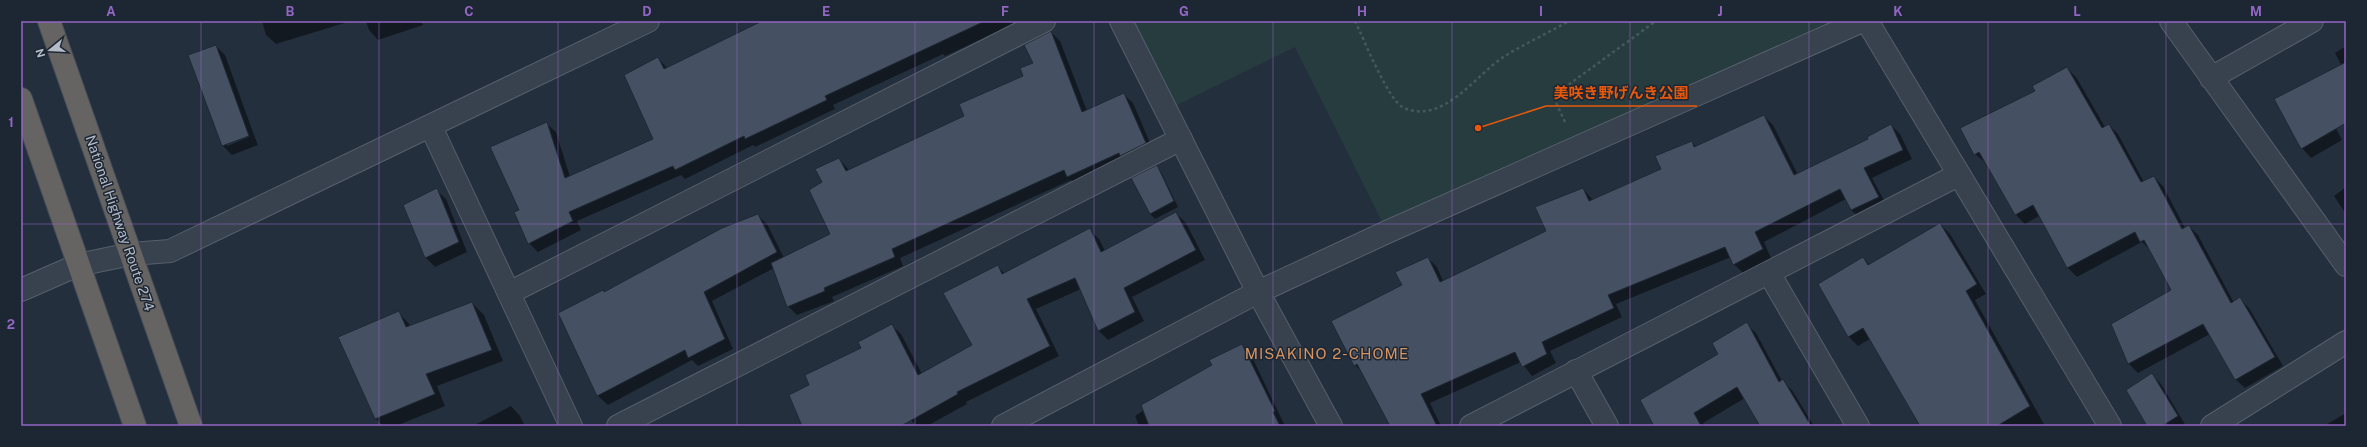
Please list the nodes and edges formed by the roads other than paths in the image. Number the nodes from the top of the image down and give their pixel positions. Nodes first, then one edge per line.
1 (49, 21) edge
2 (648, 21) edge
3 (1044, 21) edge
4 (1121, 21) edge
5 (1862, 21) edge
6 (1867, 21) edge
7 (2171, 21) edge
8 (2312, 21) edge
9 (2211, 78) junction
10 (21, 100) edge
11 (430, 127) junction
12 (1181, 139) junction
13 (1958, 175) junction
14 (131, 254) junction
15 (78, 265) junction
16 (2346, 265) edge
17 (1769, 273) junction
18 (21, 290) edge
19 (1258, 292) junction
20 (508, 293) junction
21 (2346, 342) edge
22 (1576, 371) junction
23 (135, 426) edge
24 (191, 426) edge
25 (571, 426) edge
26 (618, 426) edge
27 (1003, 426) edge
28 (1331, 426) edge
29 (1471, 426) edge
30 (1607, 426) edge
31 (1858, 426) edge
32 (2110, 426) edge
33 (2212, 426) edge

1 - 14 highway, National Highway Route 274
2 - 11 street
3 - 20 street
4 - 12 street
5 - 19 street
6 - 13 street
7 - 9 street
8 - 9 street
9 - 16 street
10 - 15 highway
11 - 14 street
11 - 20 street
12 - 19 street
12 - 26 street
13 - 17 street
13 - 32 street
14 - 15 street
14 - 24 highway, National Highway Route 274
15 - 18 street
15 - 23 highway
17 - 22 street
17 - 31 street
19 - 27 street
19 - 28 street
20 - 25 street
21 - 33 street
22 - 29 street
22 - 30 street

